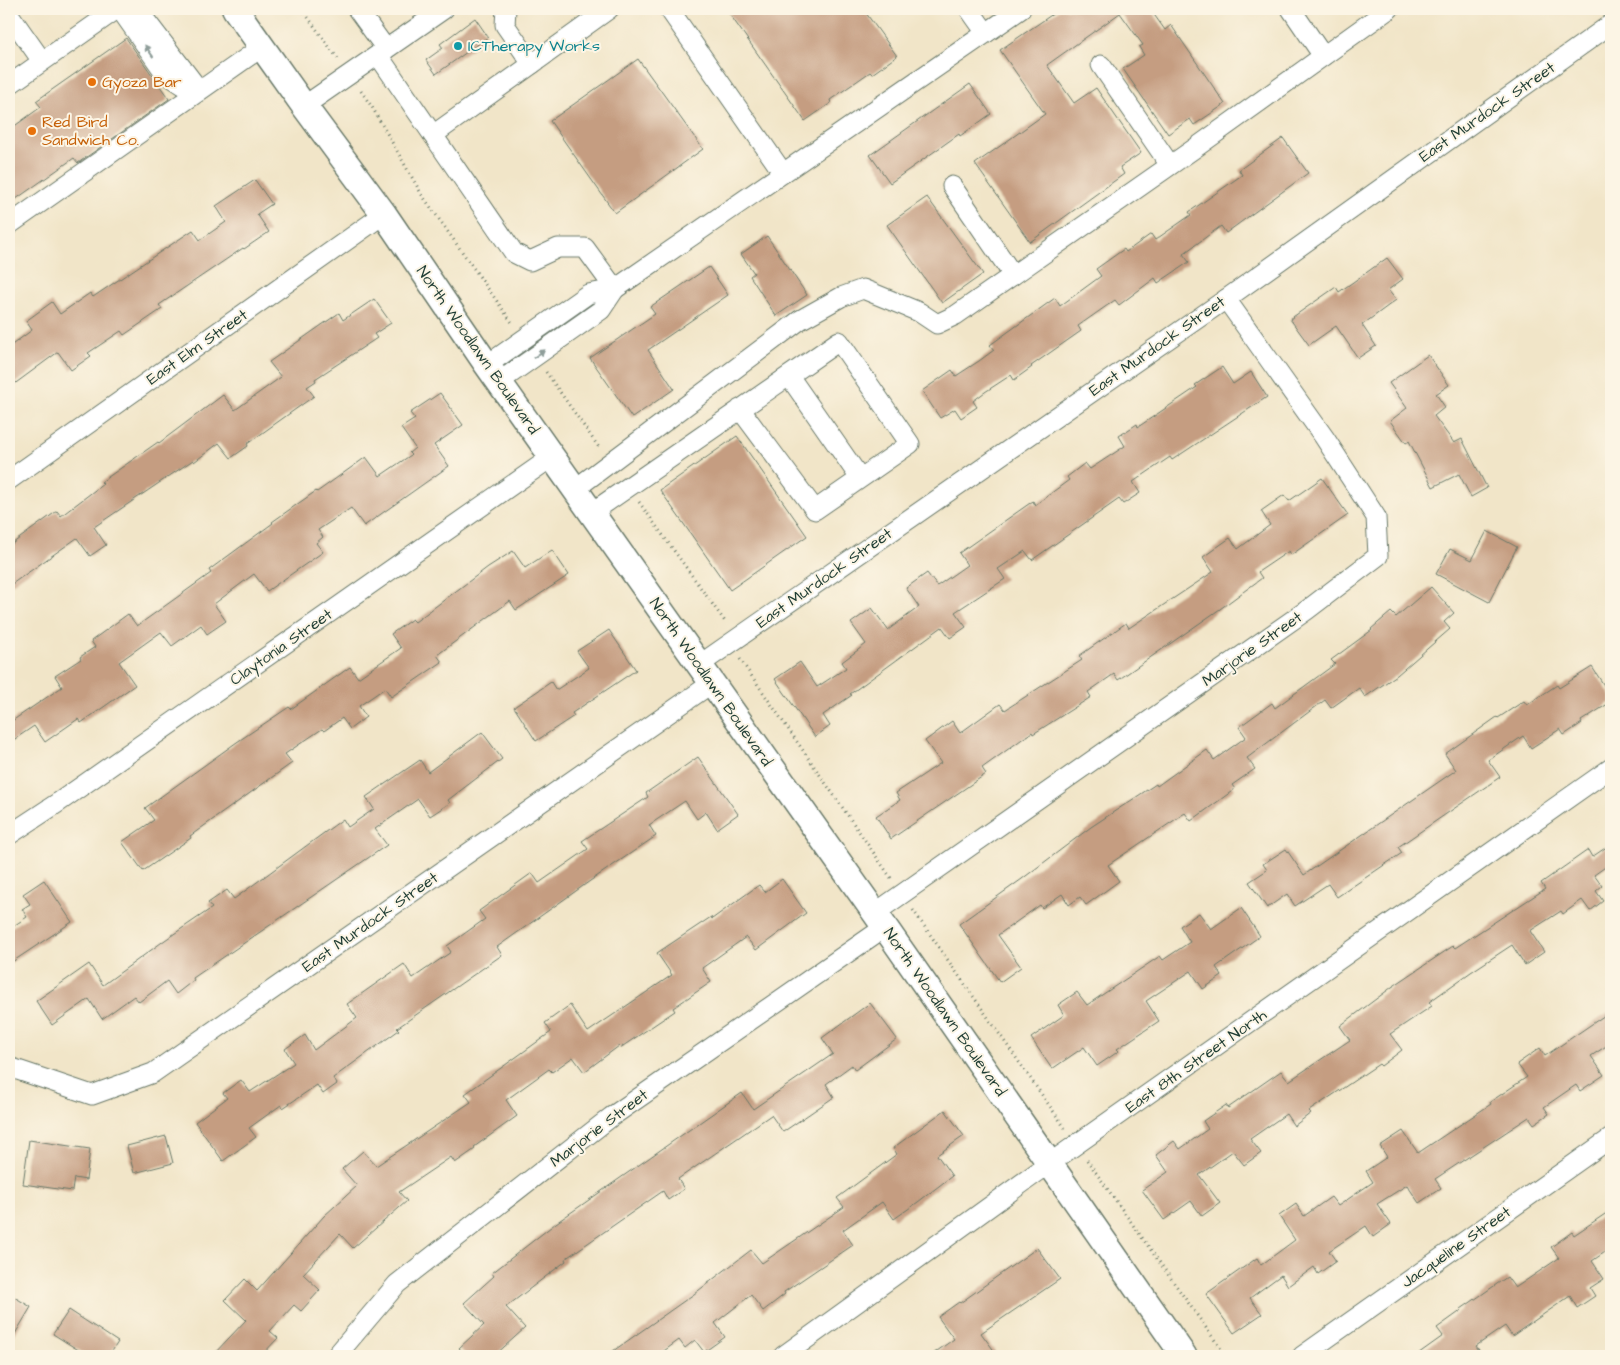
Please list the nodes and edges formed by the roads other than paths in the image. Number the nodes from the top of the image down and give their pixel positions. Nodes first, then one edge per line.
1 (119, 9) edge
2 (137, 9) edge
3 (235, 9) edge
4 (357, 9) edge
5 (444, 9) edge
6 (506, 9) edge
7 (609, 9) edge
8 (669, 9) edge
9 (969, 9) edge
10 (1021, 9) edge
11 (1290, 9) edge
12 (1389, 9) edge
13 (9, 14) edge
14 (1611, 24) edge
15 (986, 33) junction
16 (262, 47) junction
17 (382, 52) junction
18 (1323, 56) junction
19 (42, 61) junction
20 (532, 64) junction
21 (1101, 64) dead end
22 (9, 84) edge
23 (199, 91) junction
24 (304, 106) junction
25 (432, 135) junction
26 (1170, 165) junction
27 (783, 173) junction
28 (952, 186) dead end
29 (384, 214) junction
30 (9, 225) edge
31 (1013, 275) junction
32 (615, 289) junction
33 (1226, 299) junction
34 (493, 373) junction
35 (789, 376) junction
36 (740, 409) junction
37 (552, 457) junction
38 (860, 478) junction
39 (9, 480) edge
40 (575, 489) junction
41 (592, 513) junction
42 (706, 674) junction
43 (1611, 768) edge
44 (9, 835) edge
45 (880, 920) junction
46 (9, 1067) edge
47 (1611, 1138) edge
48 (1050, 1164) junction
49 (336, 1356) edge
50 (783, 1356) edge
51 (1184, 1356) edge
52 (1302, 1356) edge

1 - 19 street
23 -> 1 street
2 - 23 street
3 - 16 main road, North Woodlawn Boulevard
4 - 17 street
5 - 17 street
6 - 20 street
7 - 20 street
8 - 27 street
9 - 15 street
10 - 15 street
11 - 18 street
12 - 18 street
13 - 19 street
14 - 33 street, East Murdock Street
15 - 27 street
16 - 23 street
16 - 24 main road, North Woodlawn Boulevard
17 - 24 street
17 - 25 street
18 - 26 street
19 - 22 street
20 - 25 street
21 - 26 street
23 - 30 street
24 - 29 main road, North Woodlawn Boulevard
25 - 32 street
26 - 31 street
27 - 32 street
28 - 31 street
29 - 34 main road, North Woodlawn Boulevard
29 - 39 street, East Elm Street
31 - 40 street
34 -> 32 street
32 - 34 street
33 - 42 street, East Murdock Street
33 - 45 street, Marjorie Street
34 - 37 main road, North Woodlawn Boulevard
35 - 36 street
35 - 38 street
35 - 38 street
36 - 38 street
36 - 41 street
37 - 40 main road, North Woodlawn Boulevard
37 - 44 street, Claytonia Street
40 - 41 main road, North Woodlawn Boulevard
41 - 42 main road, North Woodlawn Boulevard
42 - 45 main road, North Woodlawn Boulevard
42 - 46 street, East Murdock Street
43 - 48 street, East 8th Street North
45 - 48 main road, North Woodlawn Boulevard
45 - 49 street, Marjorie Street
47 - 52 street, Jacqueline Street
48 - 50 street, East 8th Street North
48 - 51 main road, North Woodlawn Boulevard

